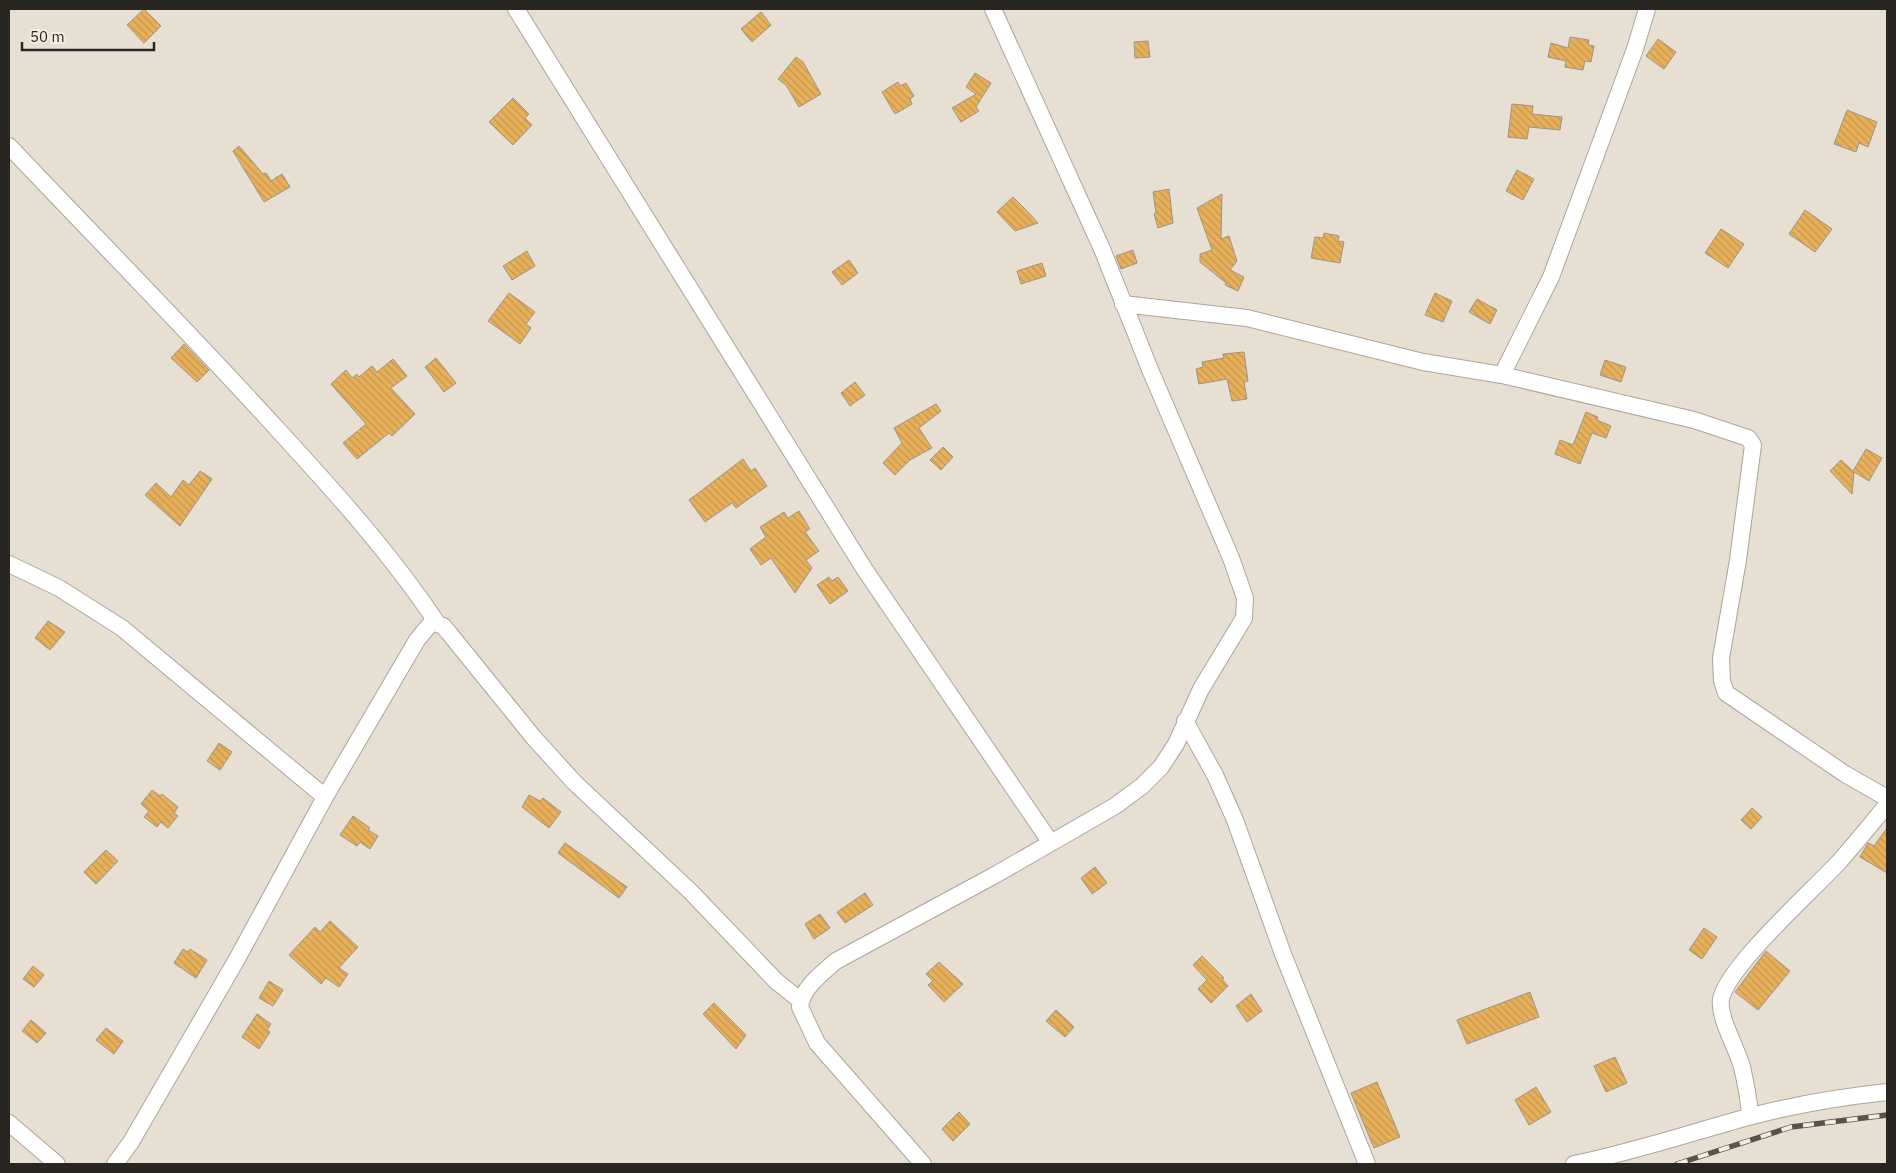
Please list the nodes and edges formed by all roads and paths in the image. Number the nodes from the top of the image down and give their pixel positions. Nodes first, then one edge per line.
1 (516, 9) edge
2 (993, 9) edge
3 (1647, 9) edge
4 (9, 146) edge
5 (1122, 304) junction
6 (1502, 375) junction
7 (9, 564) edge
8 (437, 623) junction
9 (1185, 721) junction
10 (325, 797) junction
11 (1887, 798) edge
12 (1887, 805) edge
13 (1051, 843) junction
14 (801, 1001) junction
15 (1887, 1092) edge
16 (1750, 1116) junction
17 (9, 1123) edge
18 (56, 1164) edge
19 (115, 1164) edge
20 (923, 1164) edge
21 (1367, 1164) edge
22 (1574, 1164) edge

1 - 13 street
2 - 5 street
3 - 6 street
4 - 8 street
5 - 6 street
5 - 9 street
6 - 11 street
7 - 10 street
8 - 10 street
8 - 14 street
9 - 13 street
9 - 21 street
10 - 19 street
12 - 16 street
13 - 14 street
14 - 20 street
15 - 16 street
16 - 22 street
17 - 18 street

